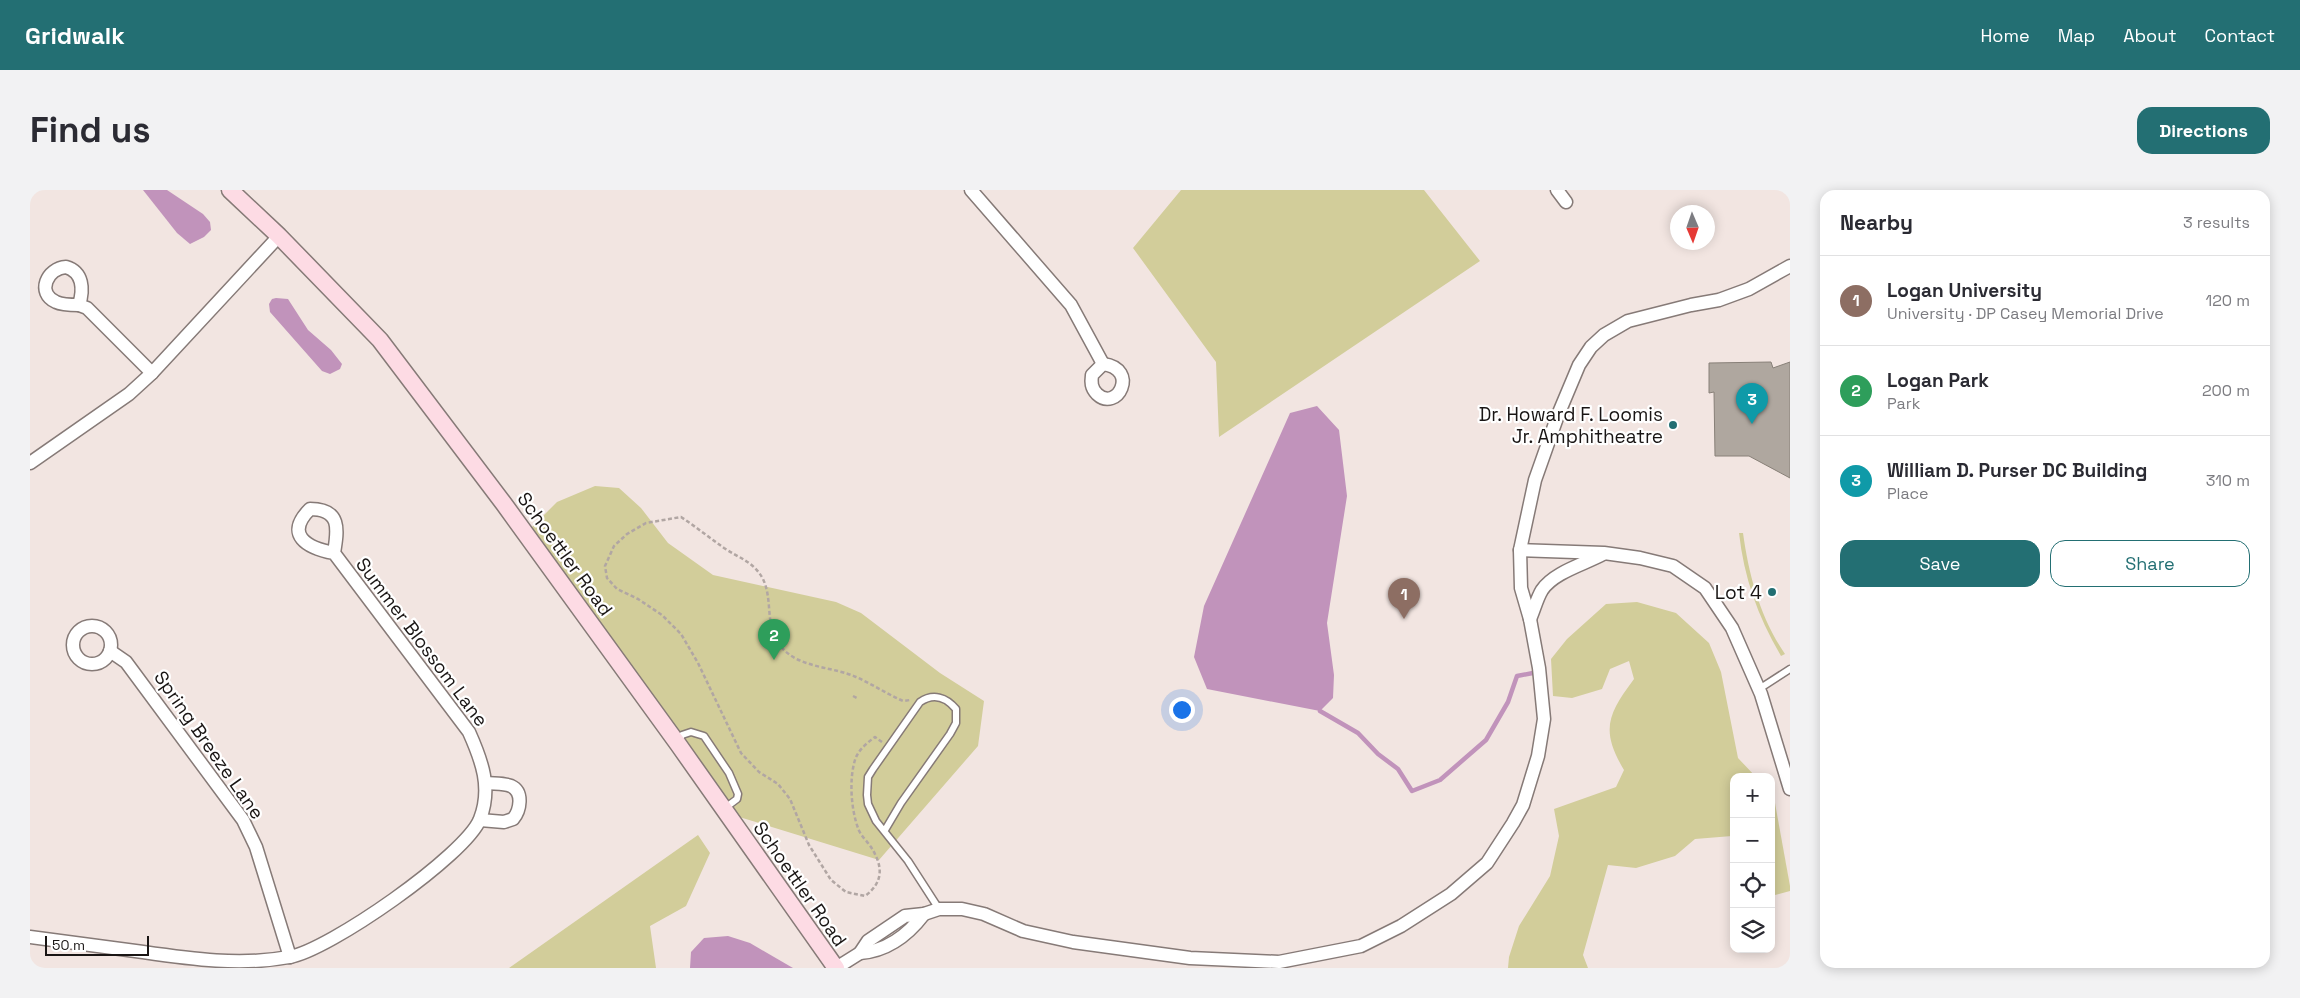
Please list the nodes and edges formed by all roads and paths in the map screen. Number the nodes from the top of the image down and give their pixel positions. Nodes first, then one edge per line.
1 (230, 190) edge
2 (971, 190) edge
3 (1558, 190) edge
4 (1566, 202) dead end
5 (279, 236) junction
6 (1790, 266) edge
7 (79, 305) dead end
8 (1103, 364) dead end
9 (152, 373) junction
10 (30, 464) edge
11 (1520, 550) junction
12 (334, 553) dead end
13 (1604, 553) junction
14 (1530, 619) junction
15 (110, 651) dead end
16 (1790, 669) edge
17 (1759, 689) junction
18 (853, 696) dead end
19 (857, 698) dead end
20 (926, 698) junction
21 (678, 744) junction
22 (889, 746) junction
23 (486, 782) junction
24 (1790, 789) edge
25 (724, 810) junction
26 (480, 820) junction
27 (885, 830) junction
28 (939, 909) junction
29 (30, 937) edge
30 (290, 957) junction
31 (836, 968) edge

1 - 5 street, Schoettler Road
2 - 8 street
3 - 4 street
5 - 9 street
5 - 21 street, Schoettler Road
6 - 11 street
7 - 9 street
9 - 10 street
11 - 13 street
11 - 14 street
12 - 23 street, Summer Blossom Lane
13 - 14 street
13 - 17 street
14 - 28 street
15 - 30 street, Spring Breeze Lane
16 - 17 lane
17 - 24 street
18 - 19 path
20 - 22 lane
20 - 22 path
20 - 27 lane
21 - 25 street, Schoettler Road
21 - 25 lane
22 - 27 lane
23 - 26 street, Summer Blossom Lane
23 - 26 street
25 - 31 street, Schoettler Road
26 - 30 street, Summer Blossom Lane
27 - 28 lane
28 - 31 street
29 - 30 street, Summer Blossom Lane

